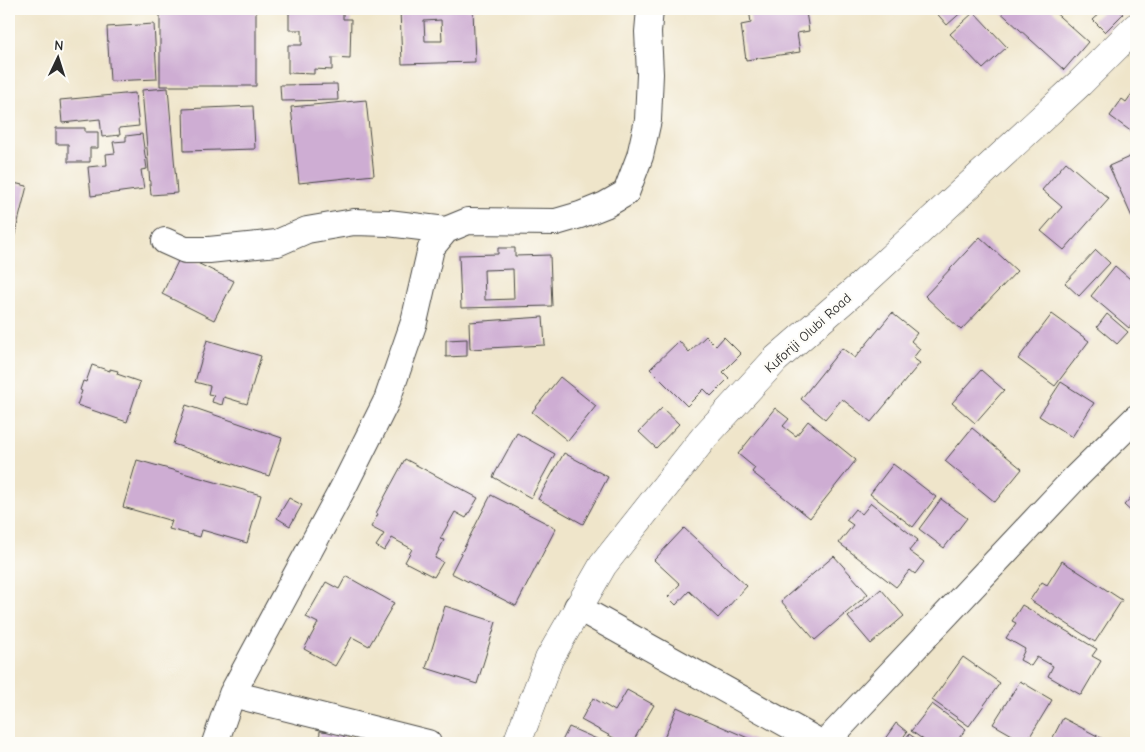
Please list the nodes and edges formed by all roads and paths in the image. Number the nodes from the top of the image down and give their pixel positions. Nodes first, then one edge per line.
1 (650, 9) edge
2 (1136, 27) edge
3 (446, 230) junction
4 (165, 241) dead end
5 (1136, 418) edge
6 (577, 607) junction
7 (232, 694) junction
8 (215, 743) edge
9 (428, 743) edge
10 (517, 743) edge
11 (823, 743) edge

1 - 3 street
2 - 6 street, Kuforiji Olubi Road
3 - 4 street
3 - 7 street
5 - 11 street
6 - 10 street, Kuforiji Olubi Road
6 - 11 street
7 - 8 street
7 - 9 street

